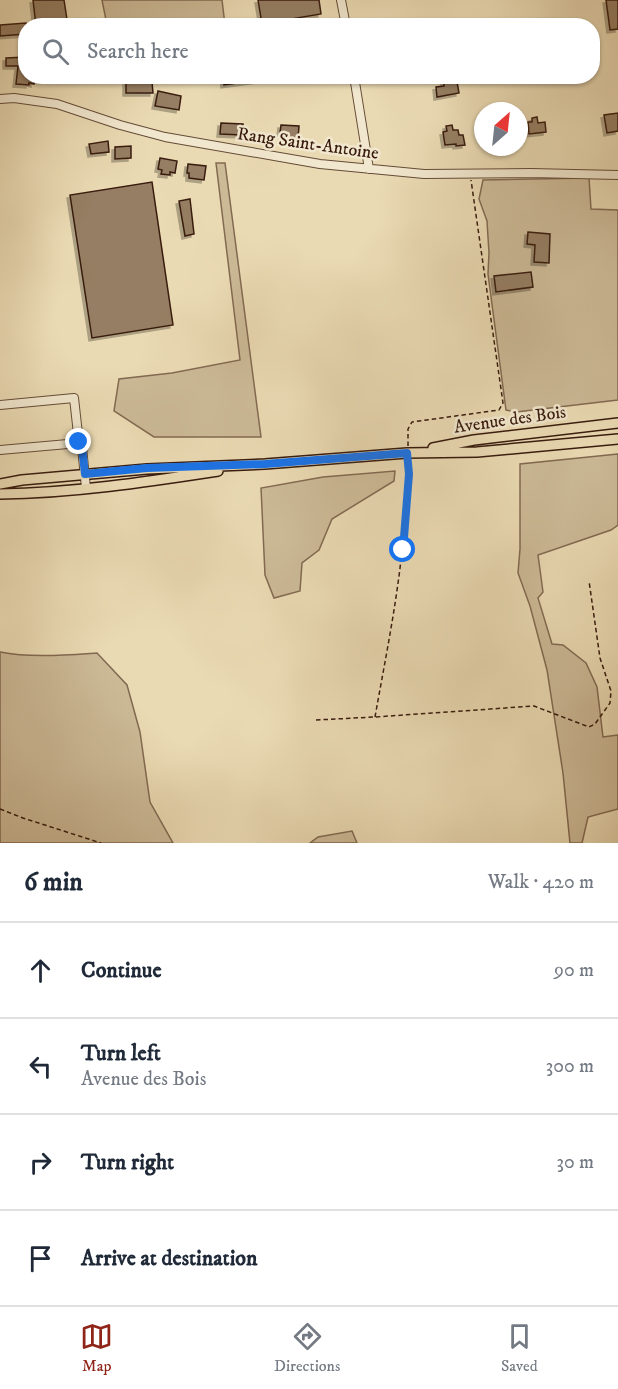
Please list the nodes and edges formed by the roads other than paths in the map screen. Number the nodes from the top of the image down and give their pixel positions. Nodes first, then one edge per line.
1 (341, 0) edge
2 (344, 18) edge
3 (355, 84) edge
4 (0, 99) edge
5 (369, 169) junction
6 (618, 175) edge
7 (0, 405) edge
8 (618, 423) edge
9 (618, 440) edge
10 (79, 442) junction
11 (0, 450) edge
12 (407, 453) junction
13 (265, 464) junction
14 (85, 474) junction
15 (0, 484) edge
16 (86, 488) junction
17 (0, 494) edge

1 - 2 street
3 - 5 street
4 - 5 street, Rang Saint-Antoine
5 - 6 street, Rang Saint-Antoine
7 - 10 street
8 - 12 main road, Avenue des Bois
9 - 12 main road, Avenue des Bois
10 - 11 street
10 - 14 street
12 - 13 main road, Avenue des Bois
13 - 14 main road, Avenue des Bois
13 - 16 main road, Avenue des Bois
14 - 15 main road, Avenue des Bois
14 - 16 street
16 - 17 main road, Avenue des Bois

